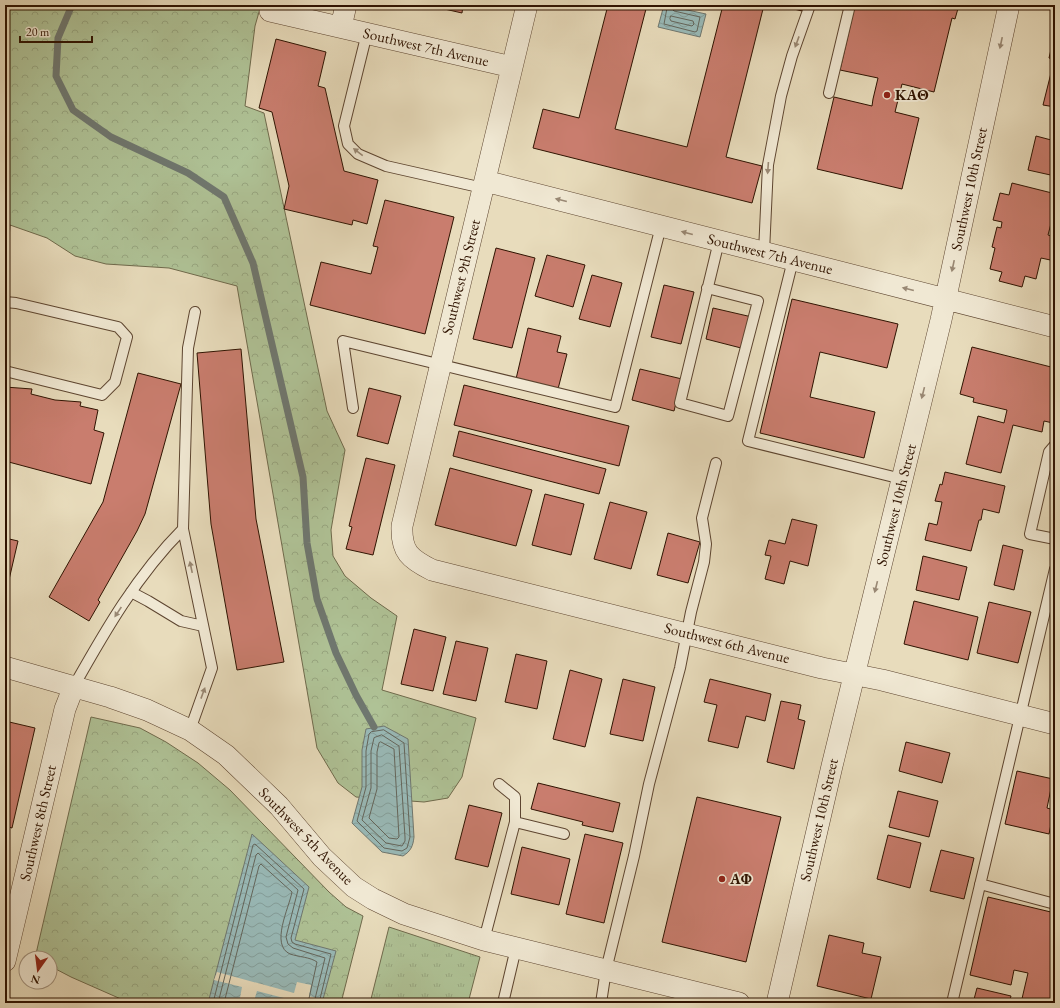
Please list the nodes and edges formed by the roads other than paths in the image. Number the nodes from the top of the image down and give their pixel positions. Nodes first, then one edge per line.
1 (346, 5) edge
2 (527, 5) edge
3 (810, 5) edge
4 (850, 5) edge
5 (1009, 5) edge
6 (270, 11) dead end
7 (341, 27) junction
8 (367, 33) junction
9 (512, 67) junction
10 (828, 93) dead end
11 (484, 185) junction
12 (661, 226) junction
13 (718, 241) junction
14 (764, 252) junction
15 (793, 260) junction
16 (708, 288) junction
17 (946, 299) junction
18 (5, 302) edge
19 (194, 312) dead end
20 (1055, 326) edge
21 (440, 364) junction
22 (5, 371) edge
23 (353, 408) dead end
24 (1055, 445) edge
25 (716, 463) dead end
26 (902, 479) junction
27 (183, 529) junction
28 (1055, 539) edge
29 (405, 550) joint
30 (1055, 569) edge
31 (131, 592) junction
32 (203, 626) junction
33 (686, 633) junction
34 (5, 667) edge
35 (854, 675) junction
36 (74, 686) junction
37 (1020, 715) junction
38 (1055, 724) edge
39 (190, 730) junction
40 (499, 784) dead end
41 (515, 822) junction
42 (564, 834) dead end
43 (980, 884) junction
44 (1055, 904) edge
45 (484, 940) junction
46 (516, 948) junction
47 (6, 950) edge
48 (606, 970) junction
49 (503, 1003) edge
50 (601, 1003) edge
51 (739, 1003) edge
52 (777, 1003) edge
53 (952, 1003) edge

1 - 7 street
2 - 9 street, Southwest 9th Street
3 -> 14 lane
4 - 10 lane
5 -> 17 street, Southwest 10th Street
6 - 7 street, Southwest 7th Avenue
7 - 8 street, Southwest 7th Avenue
8 - 9 street, Southwest 7th Avenue
11 -> 8 lane
9 - 11 street, Southwest 9th Street
12 -> 11 street, Southwest 7th Avenue
11 - 21 street, Southwest 9th Street
13 -> 12 street, Southwest 7th Avenue
12 - 21 lane
13 - 14 street, Southwest 7th Avenue
13 - 16 lane
14 - 15 street, Southwest 7th Avenue
17 -> 15 street, Southwest 7th Avenue
15 - 26 lane
16 - 16 lane
17 - 20 street, Southwest 7th Avenue
17 -> 26 street, Southwest 10th Street
18 - 22 lane
19 - 27 lane
21 - 23 lane
21 - 29 street, Southwest 9th Street
24 - 28 lane
25 - 33 lane
26 -> 35 street, Southwest 10th Street
27 - 31 lane
32 -> 27 lane
29 - 33 street, Southwest 6th Avenue
30 - 37 lane
31 - 32 lane
31 -> 36 lane
39 -> 32 lane
33 - 35 street, Southwest 6th Avenue
33 - 48 lane
34 - 36 street, Southwest 5th Avenue
35 - 37 street, Southwest 6th Avenue
35 - 52 street, Southwest 10th Street
36 - 39 street, Southwest 5th Avenue
36 - 47 street, Southwest 8th Street
37 - 38 street, Southwest 6th Avenue
37 - 43 lane
39 - 45 street, Southwest 5th Avenue
40 - 41 lane
41 - 42 lane
41 - 45 lane
43 - 44 lane
43 - 53 lane
45 - 46 street, Southwest 5th Avenue
46 - 48 street, Southwest 5th Avenue
46 - 49 lane
48 - 50 lane
48 - 51 street, Southwest 5th Avenue

